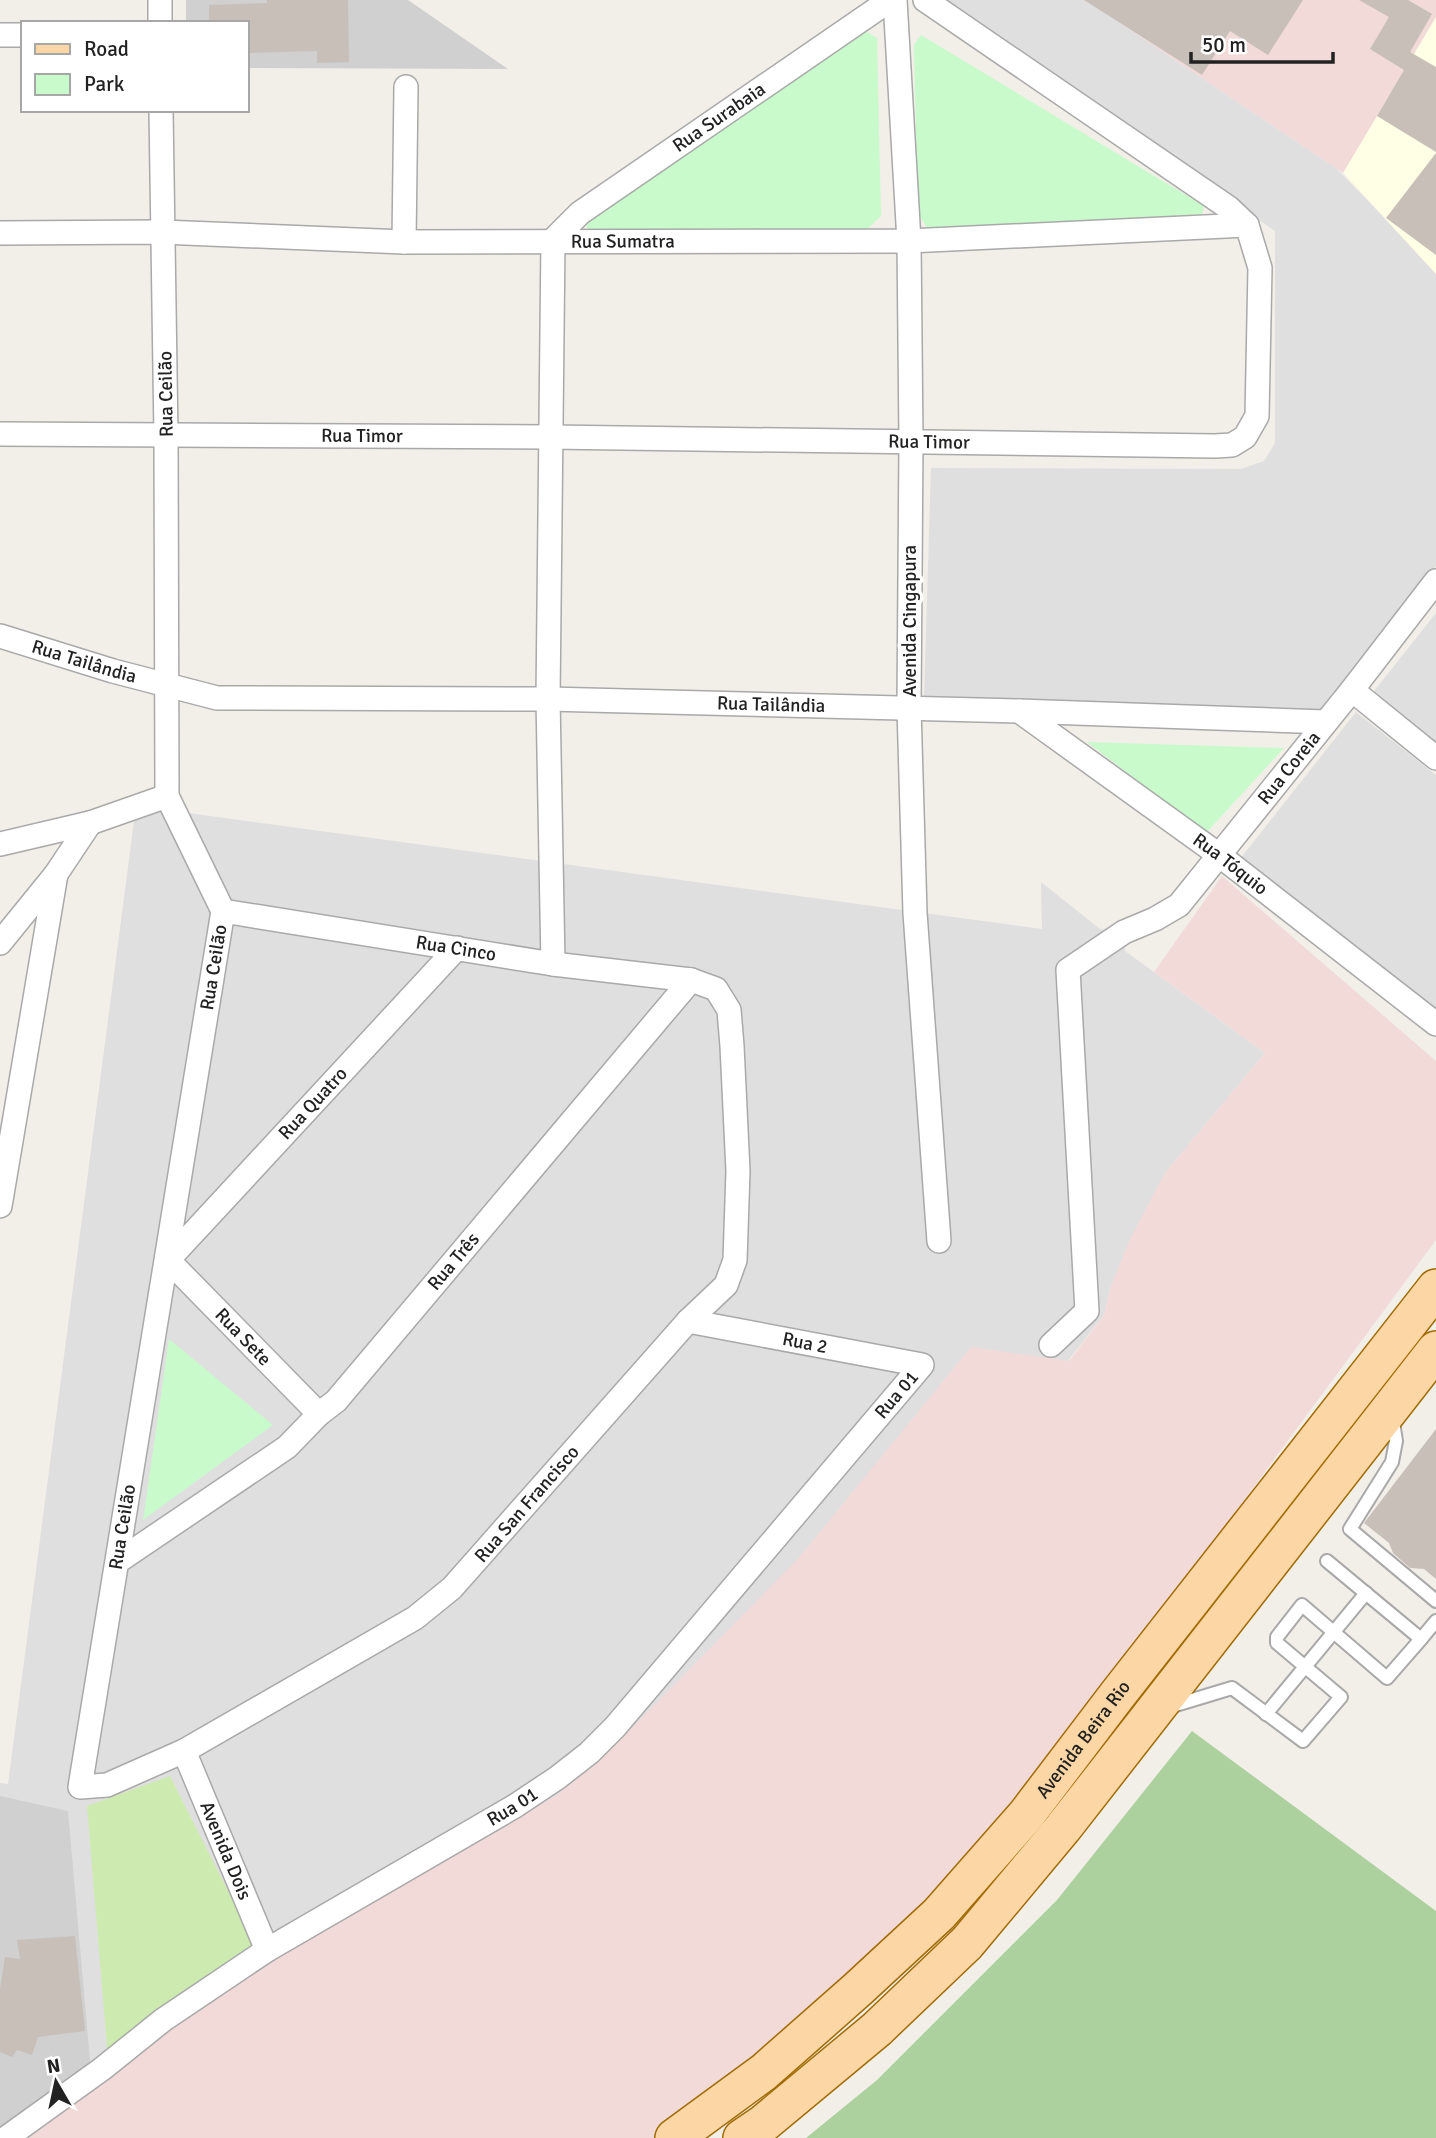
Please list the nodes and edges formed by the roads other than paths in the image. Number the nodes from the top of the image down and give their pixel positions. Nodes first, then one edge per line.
1 (159, 0) edge
2 (893, 0) edge
3 (925, 0) edge
4 (160, 21) edge
5 (0, 35) edge
6 (21, 35) edge
7 (406, 87) dead end
8 (161, 112) edge
9 (1247, 225) junction
10 (162, 232) junction
11 (0, 233) edge
12 (553, 240) junction
13 (909, 241) junction
14 (404, 242) junction
15 (0, 434) edge
16 (166, 436) junction
17 (550, 437) junction
18 (911, 441) junction
19 (1436, 581) edge
20 (0, 636) edge
21 (166, 685) junction
22 (1352, 690) junction
23 (548, 699) junction
24 (909, 708) junction
25 (1019, 711) junction
26 (1325, 722) junction
27 (1436, 758) edge
28 (167, 796) junction
29 (90, 823) junction
30 (0, 844) edge
31 (1219, 855) junction
32 (57, 874) junction
33 (223, 911) junction
34 (0, 943) edge
35 (457, 948) junction
36 (553, 964) junction
37 (691, 980) junction
38 (1436, 1024) edge
39 (0, 1206) edge
40 (939, 1241) dead end
41 (168, 1260) junction
42 (1436, 1288) edge
43 (688, 1321) junction
44 (1051, 1345) dead end
45 (1436, 1350) edge
46 (922, 1365) joint
47 (1370, 1372) junction
48 (1395, 1402) junction
49 (319, 1414) junction
50 (1327, 1561) dead end
51 (117, 1562) junction
52 (1366, 1593) junction
53 (1436, 1601) edge
54 (1436, 1621) edge
55 (1334, 1632) junction
56 (1421, 1639) junction
57 (1305, 1667) junction
58 (1152, 1712) junction
59 (1266, 1714) junction
60 (184, 1751) junction
61 (80, 1787) joint
62 (267, 1950) junction
63 (6, 2138) edge
64 (674, 2138) edge
65 (742, 2138) edge

1 - 4 street
2 - 12 street, Rua Surabaia
2 - 13 street, Avenida Cingapura
3 - 9 street
5 - 6 street
7 - 14 street
8 - 10 street, Rua Ceilão
9 - 13 street, Rua Sumatra
9 - 18 street, Rua Timor
10 - 11 street, Rua Sumatra
10 - 14 street, Rua Sumatra
10 - 16 street, Rua Ceilão
12 - 13 street, Rua Sumatra
12 - 14 street, Rua Sumatra
12 - 17 street
13 - 18 street, Avenida Cingapura
15 - 16 street, Rua Timor
16 - 17 street, Rua Timor
16 - 21 street, Rua Ceilão
17 - 18 street, Rua Timor
17 - 23 street
18 - 24 street, Avenida Cingapura
19 - 22 street, Rua Coreia
20 - 21 street, Rua Tailândia
21 - 23 street, Rua Tailândia
21 - 28 street, Rua Ceilão
22 - 26 street, Rua Coreia
22 - 27 street
23 - 24 street, Rua Tailândia
23 - 36 street
24 - 25 street, Rua Tailândia
24 - 40 street, Avenida Cingapura
25 - 26 street, Rua Tailândia
25 - 31 street, Rua Tóquio
26 - 31 street, Rua Coreia
28 - 29 street
28 - 33 street, Rua Ceilão
29 - 30 street
29 - 32 street
31 - 38 street, Rua Tóquio
31 - 44 street, Rua Coreia
32 - 34 street
32 - 39 street
33 - 35 street, Rua Cinco
33 - 41 street, Rua Ceilão
35 - 36 street, Rua Cinco
35 - 41 street, Rua Quatro
36 - 37 street, Rua Cinco
37 - 43 street, Rua San Francisco
37 - 49 street, Rua Três
41 - 49 street, Rua Sete
41 - 51 street, Rua Ceilão
42 - 47 main road, Avenida Beira Rio
43 - 46 street, Rua 2
43 - 60 street, Rua San Francisco
45 - 48 main road, Avenida Beira Rio
46 - 62 street, Rua 01
47 - 48 main road
47 - 64 main road, Avenida Beira Rio
48 - 53 lane
48 - 58 main road, Avenida Beira Rio
49 - 51 street, Rua Três
50 - 52 lane
51 - 61 street, Rua Ceilão
52 - 55 lane
52 - 56 lane
54 - 56 lane
55 - 56 lane
55 - 57 lane
55 - 57 lane
57 - 59 lane
57 - 59 lane
58 - 59 lane
58 - 65 main road, Avenida Beira Rio
60 - 61 street, Rua San Francisco
60 - 62 street, Avenida Dois
62 - 63 street, Rua 01

